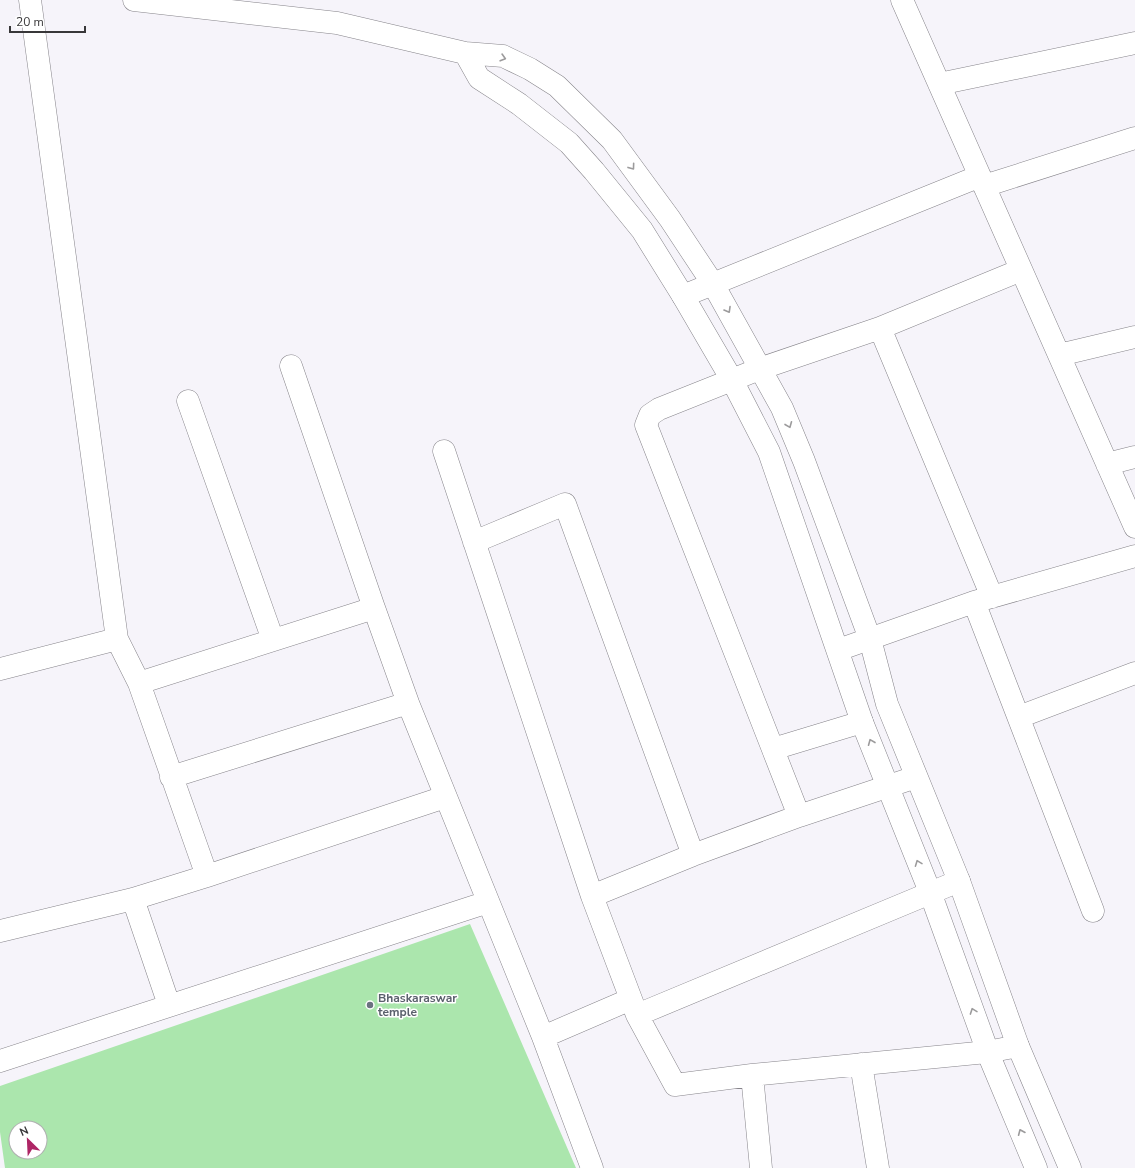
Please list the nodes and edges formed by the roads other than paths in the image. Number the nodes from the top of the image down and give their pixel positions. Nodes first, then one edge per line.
1 (30, 0) edge
2 (134, 0) edge
3 (902, 0) edge
4 (1135, 43) edge
5 (465, 53) junction
6 (939, 84) junction
7 (1135, 138) edge
8 (612, 140) junction
9 (585, 161) junction
10 (982, 181) junction
11 (1021, 270) junction
12 (713, 284) junction
13 (683, 296) junction
14 (880, 328) junction
15 (1135, 337) edge
16 (1059, 355) junction
17 (291, 366) dead end
18 (762, 368) junction
19 (732, 380) junction
20 (188, 402) dead end
21 (444, 451) dead end
22 (1135, 457) edge
23 (1107, 464) junction
24 (1135, 527) edge
25 (474, 542) junction
26 (1135, 556) edge
27 (983, 600) junction
28 (374, 608) junction
29 (117, 639) junction
30 (870, 639) junction
31 (273, 640) junction
32 (838, 650) junction
33 (0, 670) edge
34 (1135, 673) edge
35 (139, 682) junction
36 (408, 703) junction
37 (1019, 717) junction
38 (862, 722) junction
39 (773, 749) junction
40 (171, 777) junction
41 (916, 777) junction
42 (889, 787) junction
43 (445, 797) junction
44 (799, 816) junction
45 (693, 855) junction
46 (207, 876) junction
47 (959, 881) junction
48 (930, 892) junction
49 (592, 896) junction
50 (134, 899) junction
51 (488, 902) junction
52 (1093, 911) dead end
53 (0, 931) edge
54 (985, 954) junction
55 (956, 966) junction
56 (169, 1005) junction
57 (634, 1007) junction
58 (543, 1038) junction
59 (1018, 1046) junction
60 (987, 1052) junction
61 (0, 1061) edge
62 (861, 1064) junction
63 (752, 1075) junction
64 (592, 1168) edge
65 (761, 1168) edge
66 (878, 1168) edge
67 (1036, 1168) edge
68 (1070, 1168) edge

1 - 29 street
2 - 5 street
3 - 6 street
4 - 6 street
5 -> 8 street
5 - 9 street
6 - 10 street
7 - 10 street
8 - 9 street
8 -> 12 street
9 - 13 street
10 - 11 street
10 - 12 street
11 - 14 street
11 - 16 street
12 - 13 street
12 -> 18 street
13 - 19 street
14 - 18 street
14 - 27 street
15 - 16 street
16 - 23 street
17 - 28 street
18 - 19 street
18 -> 30 street
19 - 32 street
19 - 39 street
20 - 31 street
21 - 25 street
22 - 23 street
23 - 24 street
25 - 45 street
25 - 49 street
26 - 27 street
27 - 30 street
27 - 37 street
28 - 31 street
28 - 36 street
29 - 33 street
29 - 35 street
30 - 32 street
30 - 41 street
31 - 35 street
32 - 38 street
34 - 37 street
35 - 40 street
36 - 40 street
36 - 43 street
37 - 52 street
38 - 39 street
42 -> 38 street
39 - 44 street
40 - 46 street
41 - 42 street
41 - 47 street
42 - 44 street
48 -> 42 street
43 - 46 street
43 - 51 street
44 - 45 street
45 - 49 street
46 - 50 street
47 - 48 street
47 - 54 street
48 - 55 street
48 - 57 street
49 - 57 street
50 - 53 street
50 - 56 street
51 - 56 street
51 - 58 street
54 - 55 street
54 - 59 street
60 -> 55 street
56 - 61 street
57 - 58 street
57 - 63 street
58 - 64 street
59 - 60 street
59 - 68 street
60 - 62 street
67 -> 60 street
62 - 63 street
62 - 66 street
63 - 65 street

